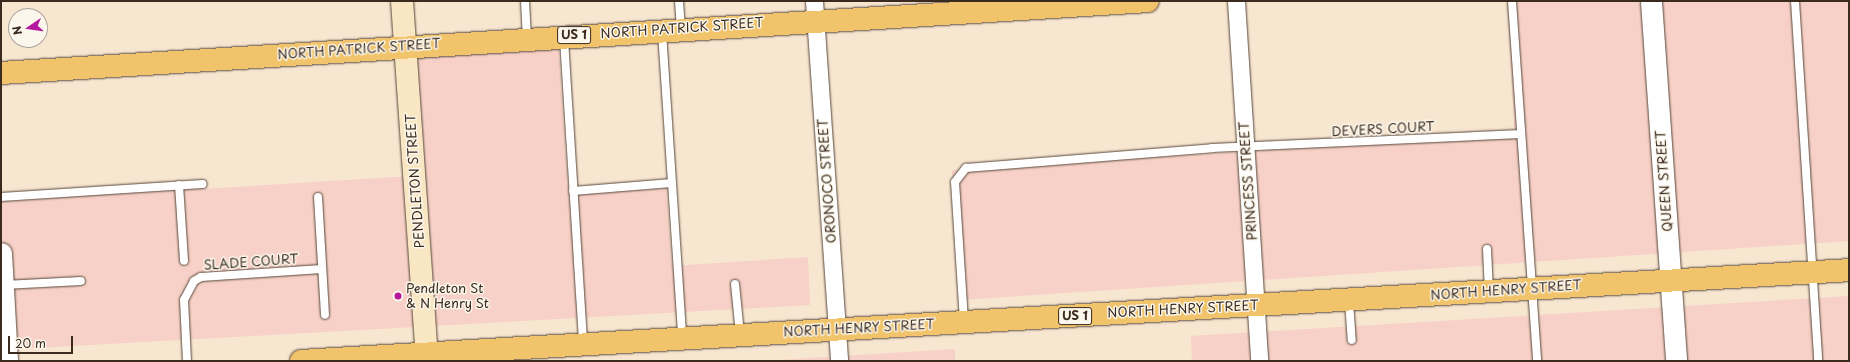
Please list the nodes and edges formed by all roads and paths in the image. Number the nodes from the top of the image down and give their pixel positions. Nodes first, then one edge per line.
1 (402, 1) edge
2 (525, 1) edge
3 (679, 1) edge
4 (1148, 1) edge
5 (1236, 1) edge
6 (1512, 1) edge
7 (1651, 1) edge
8 (1795, 1) edge
9 (815, 10) edge
10 (672, 29) junction
11 (564, 36) junction
12 (526, 38) junction
13 (405, 46) junction
14 (1, 73) edge
15 (1521, 134) junction
16 (1246, 149) junction
17 (672, 183) junction
18 (203, 184) dead end
19 (179, 185) junction
20 (573, 191) junction
21 (1, 197) edge
22 (318, 198) dead end
23 (1487, 250) dead end
24 (1, 253) edge
25 (184, 261) dead end
26 (322, 269) junction
27 (1849, 270) edge
28 (1812, 272) junction
29 (1671, 280) junction
30 (81, 281) dead end
31 (735, 284) dead end
32 (3, 285) junction
33 (1531, 289) junction
34 (1489, 292) junction
35 (1349, 300) junction
36 (1256, 305) junction
37 (325, 315) dead end
38 (965, 322) junction
39 (837, 329) junction
40 (740, 335) junction
41 (682, 338) junction
42 (1352, 340) dead end
43 (583, 344) junction
44 (426, 357) edge
45 (7, 361) edge
46 (187, 361) edge
47 (301, 361) edge
48 (840, 361) edge
49 (1259, 361) edge
50 (1537, 361) edge
51 (1676, 361) edge
52 (1818, 361) edge

1 - 13 main road, PENDLETON STREET
2 - 12 lane
3 - 10 lane
4 - 9 highway, NORTH PATRICK STREET / US 1
5 - 16 street, PRINCESS STREET
6 - 15 lane
7 - 29 street, QUEEN STREET
8 - 28 lane
9 - 10 highway, NORTH PATRICK STREET / US 1
9 - 39 street, ORONOCO STREET
10 - 11 highway, NORTH PATRICK STREET / US 1
10 - 17 lane
11 - 12 highway, NORTH PATRICK STREET / US 1
11 - 20 lane
12 - 13 highway, NORTH PATRICK STREET / US 1
13 - 14 highway, NORTH PATRICK STREET / US 1
13 - 44 main road, PENDLETON STREET
15 - 16 lane, DEVERS COURT
15 - 33 lane
16 - 36 street, PRINCESS STREET
16 - 38 lane, DEVERS COURT
17 - 20 lane
17 - 41 lane
18 - 19 lane
19 - 21 lane
19 - 25 lane
20 - 43 lane
22 - 26 lane
23 - 34 lane
24 - 32 street
26 - 37 lane
26 - 46 lane, SLADE COURT
27 - 28 highway, NORTH HENRY STREET / US 1
28 - 29 highway, NORTH HENRY STREET / US 1
28 - 52 lane
29 - 33 highway, NORTH HENRY STREET / US 1
29 - 51 street, QUEEN STREET
30 - 32 lane
31 - 40 lane
32 - 45 street
33 - 34 highway, NORTH HENRY STREET / US 1
33 - 50 lane
34 - 35 highway, NORTH HENRY STREET / US 1
35 - 36 highway, NORTH HENRY STREET / US 1
35 - 42 lane
36 - 38 highway, NORTH HENRY STREET / US 1
36 - 49 street, PRINCESS STREET
38 - 39 highway, NORTH HENRY STREET / US 1
39 - 40 highway, NORTH HENRY STREET / US 1
39 - 48 street, ORONOCO STREET
40 - 41 highway, NORTH HENRY STREET / US 1
41 - 43 highway, NORTH HENRY STREET / US 1
43 - 44 highway, NORTH HENRY STREET / US 1
44 - 47 highway, NORTH HENRY STREET / US 1

